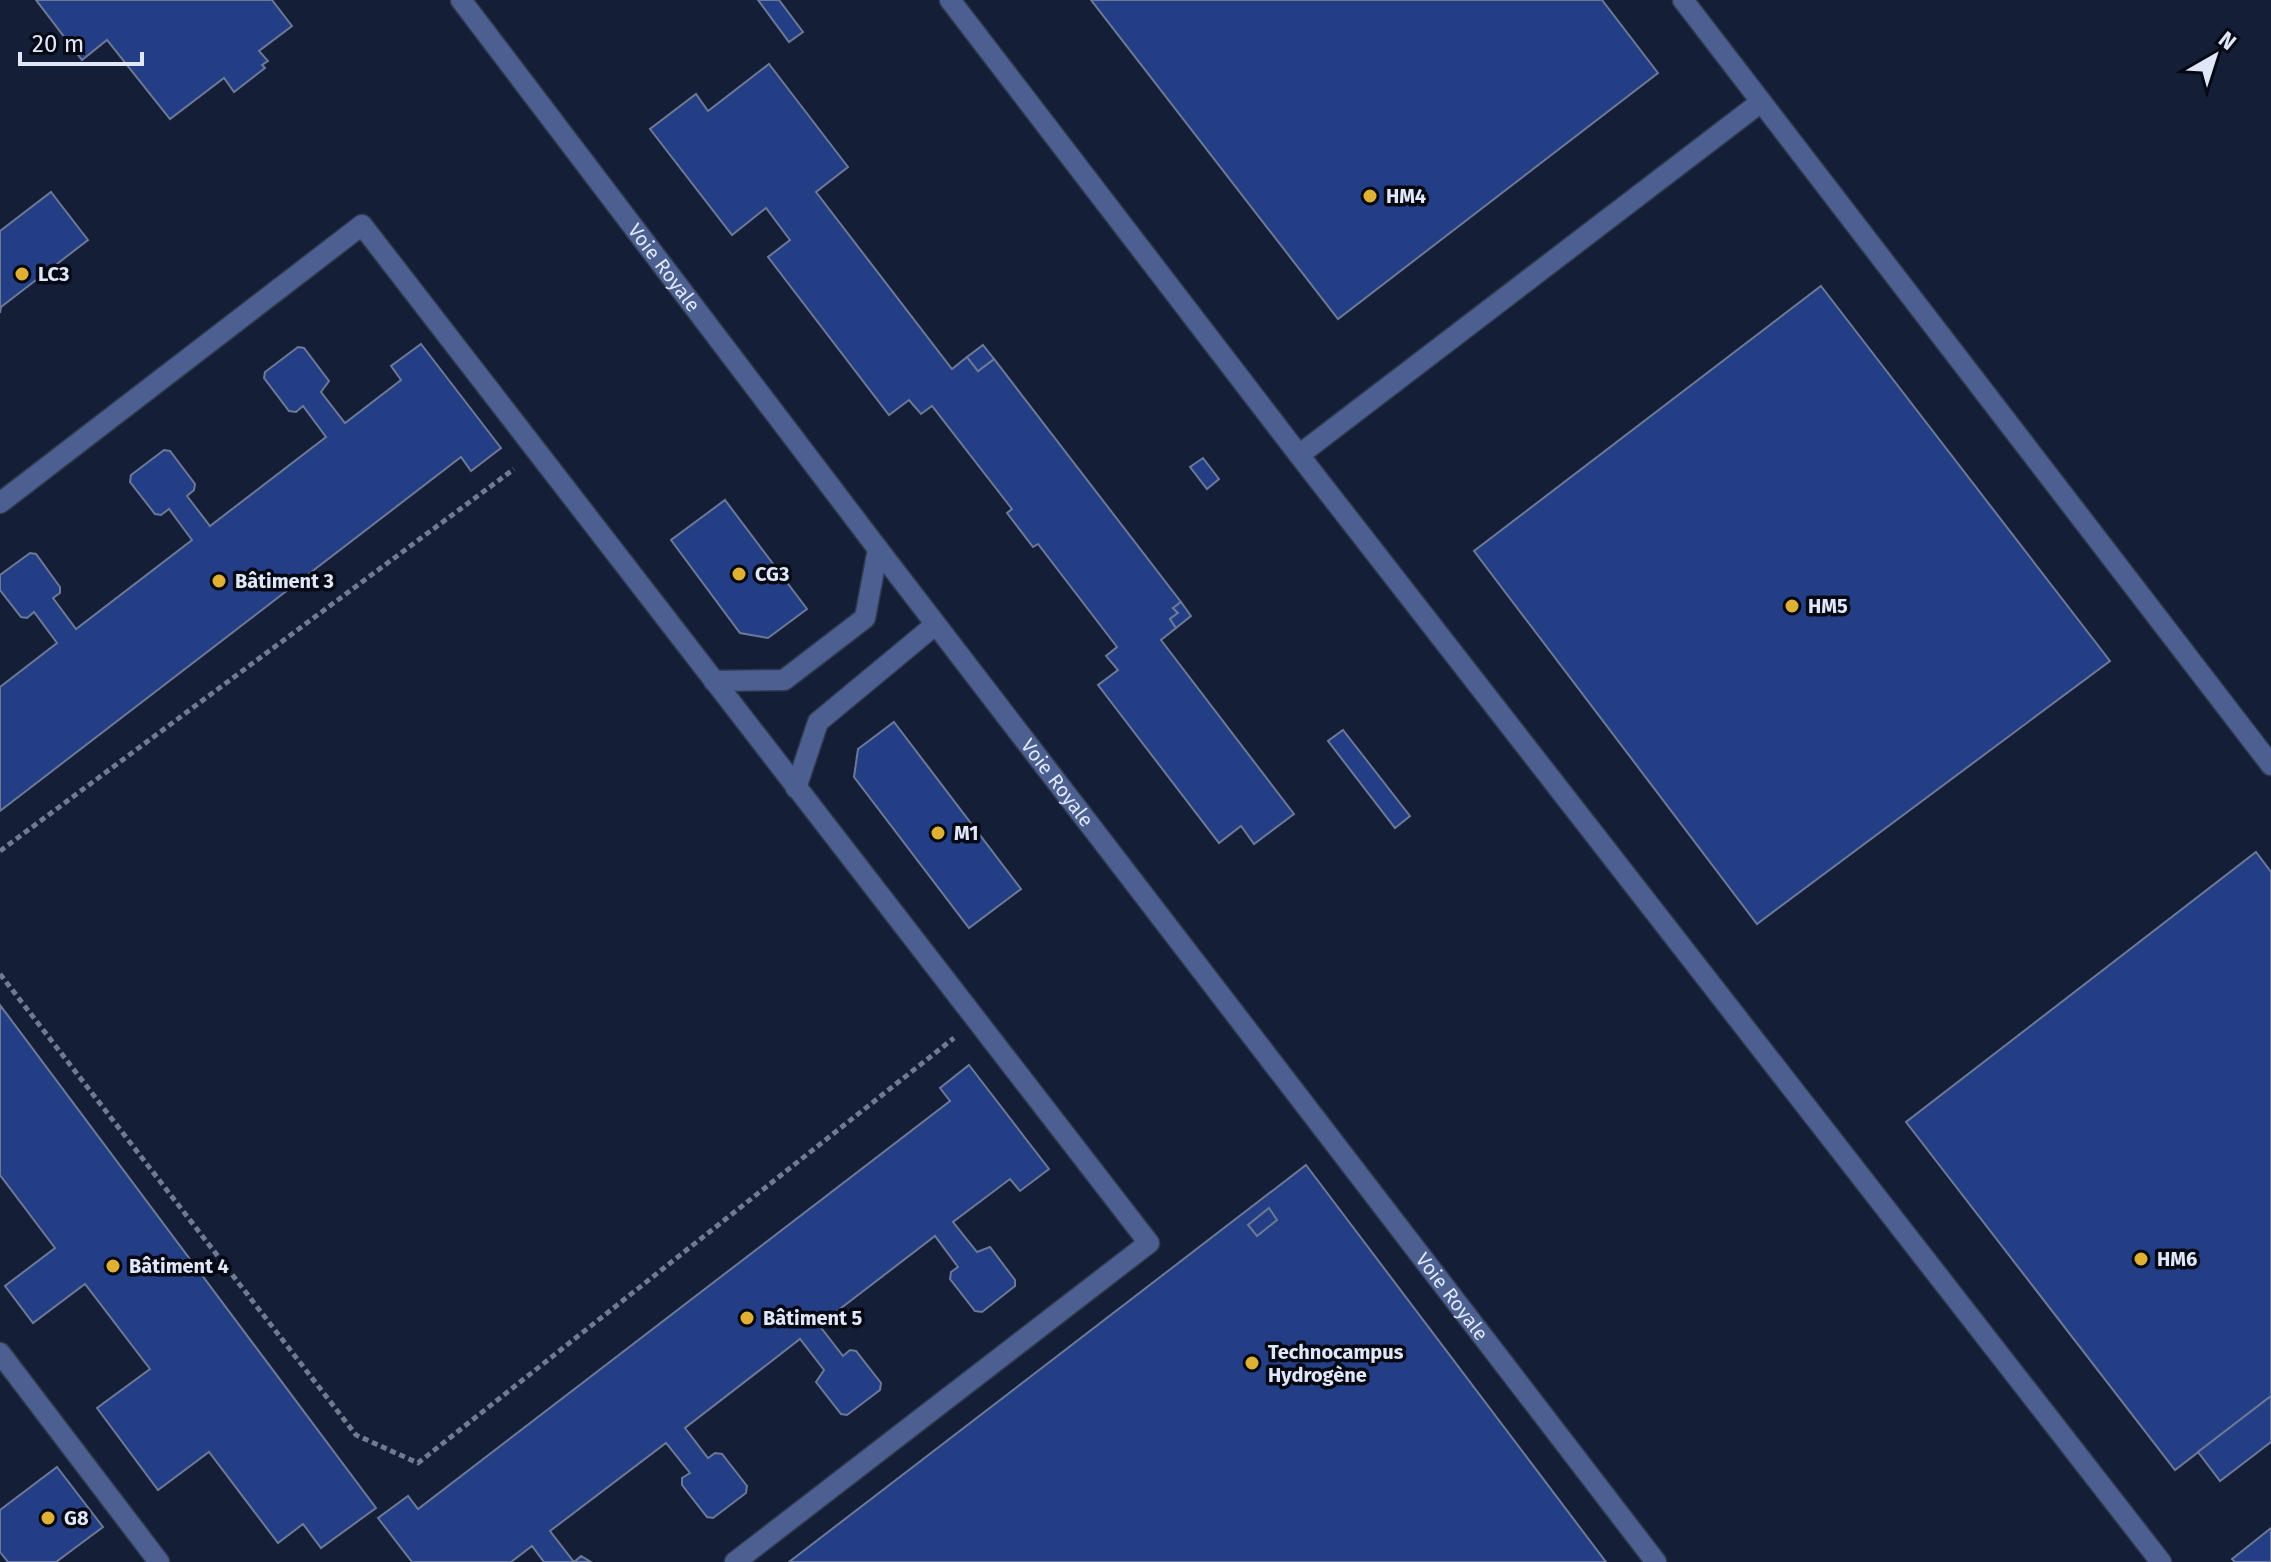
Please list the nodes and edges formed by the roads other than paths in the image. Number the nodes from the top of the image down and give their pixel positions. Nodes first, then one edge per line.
1 (461, 0) edge
2 (950, 0) edge
3 (1683, 0) edge
4 (1761, 102) junction
5 (1299, 455) junction
6 (0, 503) edge
7 (878, 549) junction
8 (935, 625) junction
9 (714, 681) junction
10 (2271, 765) edge
11 (796, 788) junction
12 (0, 1353) edge
13 (159, 1562) edge
14 (735, 1562) edge
15 (1656, 1562) edge
16 (2161, 1562) edge

1 - 7 lane, Voie Royale
2 - 5 lane
3 - 4 lane
4 - 5 lane
4 - 10 lane
5 - 16 lane
6 - 9 lane
7 - 8 lane, Voie Royale
7 - 9 lane
8 - 11 lane
8 - 15 lane, Voie Royale
9 - 11 lane
11 - 14 lane
12 - 13 lane

